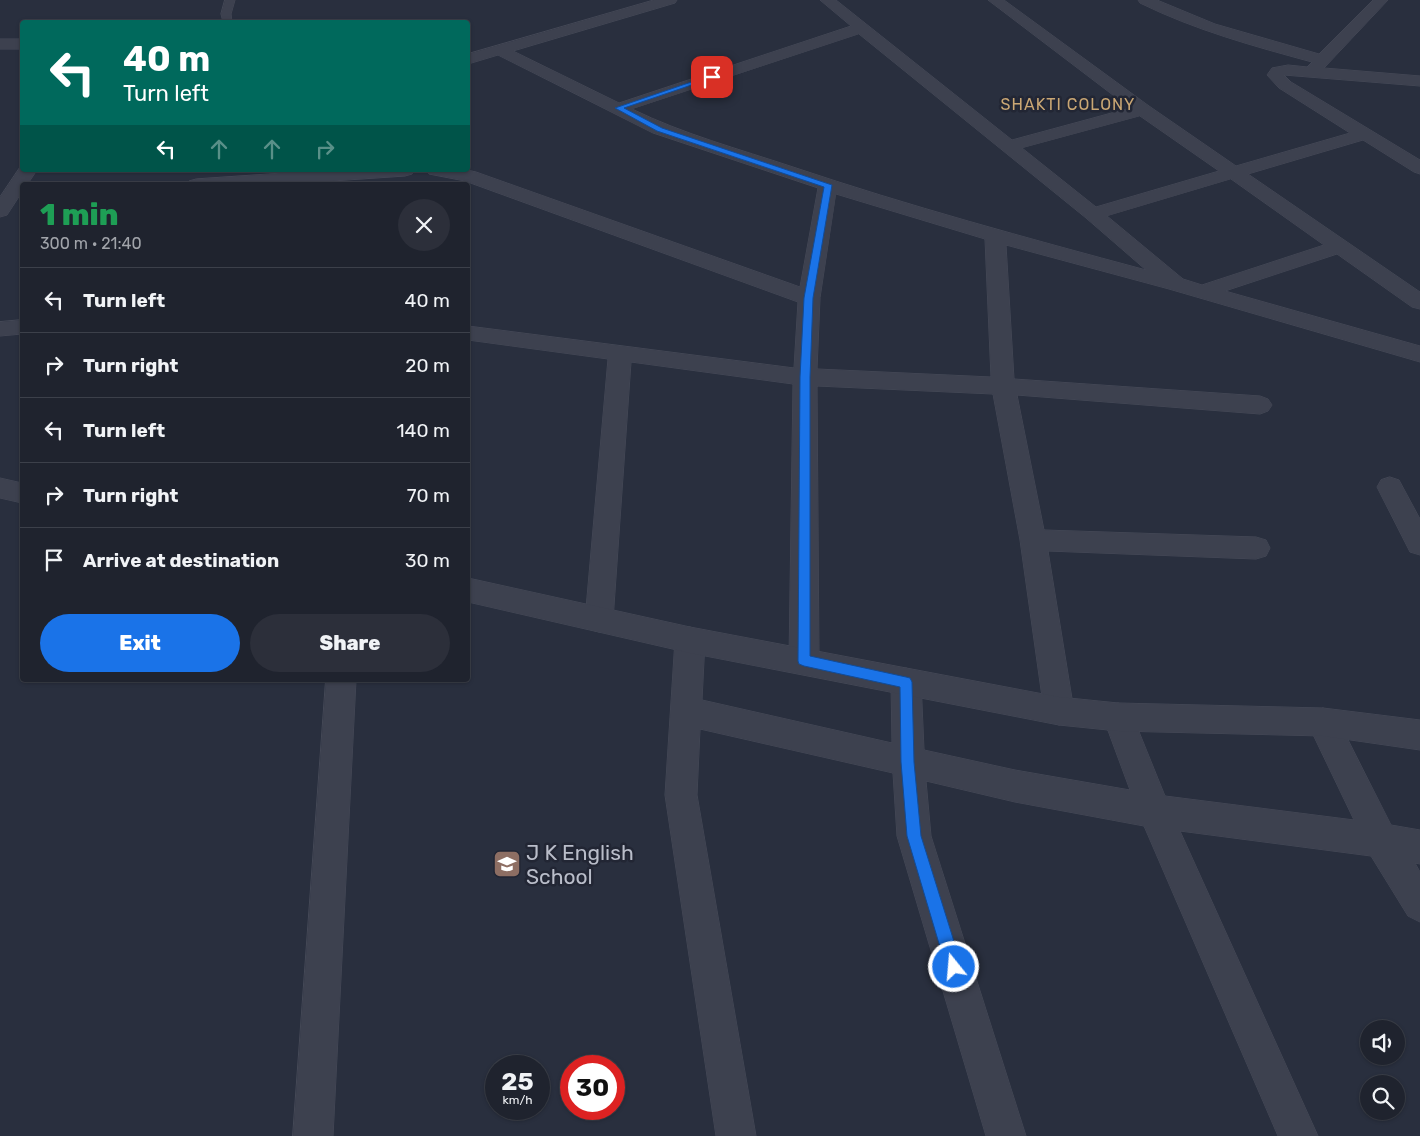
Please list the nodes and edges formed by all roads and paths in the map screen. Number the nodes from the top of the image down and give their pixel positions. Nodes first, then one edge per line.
1 (230, 0) edge
2 (670, 0) edge
3 (827, 0) edge
4 (995, 0) edge
5 (1145, 0) edge
6 (1381, 0) edge
7 (228, 20) edge
8 (861, 28) junction
9 (0, 44) edge
10 (20, 44) edge
11 (498, 50) junction
12 (470, 57) edge
13 (1316, 66) junction
14 (1420, 82) edge
15 (618, 108) junction
16 (1143, 110) junction
17 (1365, 134) junction
18 (1008, 146) junction
19 (1420, 168) edge
20 (371, 172) edge
21 (447, 172) edge
22 (1234, 172) junction
23 (270, 178) edge
24 (228, 182) edge
25 (20, 185) edge
26 (828, 185) junction
27 (11, 202) edge
28 (1094, 214) junction
29 (996, 236) junction
30 (1341, 246) junction
31 (1176, 284) junction
32 (1200, 292) junction
33 (808, 298) junction
34 (1420, 302) edge
35 (20, 327) edge
36 (0, 328) edge
37 (470, 333) edge
38 (620, 354) junction
39 (1420, 354) edge
40 (805, 377) junction
41 (1003, 386) junction
42 (1260, 405) dead end
43 (1390, 487) dead end
44 (0, 488) edge
45 (20, 493) edge
46 (1033, 540) junction
47 (1420, 544) edge
48 (1256, 548) dead end
49 (470, 590) edge
50 (599, 620) junction
51 (690, 640) junction
52 (804, 661) junction
53 (342, 682) edge
54 (906, 682) junction
55 (686, 711) junction
56 (1059, 711) junction
57 (1118, 717) junction
58 (1322, 722) junction
59 (1420, 735) edge
60 (908, 762) junction
61 (1154, 811) junction
62 (1380, 840) junction
63 (1420, 847) edge
64 (1420, 904) edge
65 (313, 1136) edge
66 (736, 1136) edge
67 (1006, 1136) edge
68 (1298, 1136) edge

1 - 7 lane
2 - 11 street
3 - 8 street
4 - 16 street
5 - 13 street
6 - 13 street
8 - 15 street
8 - 18 street
9 - 10 street
11 - 12 street
11 - 15 street
13 - 14 street
13 - 17 street
15 - 26 street
16 - 18 street
16 - 22 street
17 - 19 street
17 - 22 street
18 - 28 street
20 - 23 street
21 - 33 street
22 - 28 street
22 - 30 street
23 - 24 street
25 - 27 street
26 - 29 street
26 - 33 street
28 - 31 street
29 - 31 street
29 - 41 street
30 - 32 street
30 - 34 street
31 - 32 street
32 - 39 street
33 - 40 street
35 - 36 street
37 - 38 street
38 - 40 street
38 - 50 street
40 - 41 street
40 - 52 street
41 - 42 street
41 - 46 street
43 - 47 street
44 - 45 street
46 - 48 street
46 - 56 street
49 - 50 street
50 - 51 street
51 - 52 street
51 - 55 street
52 - 54 street
53 - 65 street
54 - 56 street
54 - 60 street
55 - 60 street
55 - 66 street
56 - 57 street
57 - 58 street
57 - 61 street
58 - 59 street
58 - 62 street
60 - 61 street
60 - 67 street
61 - 62 street
61 - 68 street
62 - 63 street
62 - 64 street

